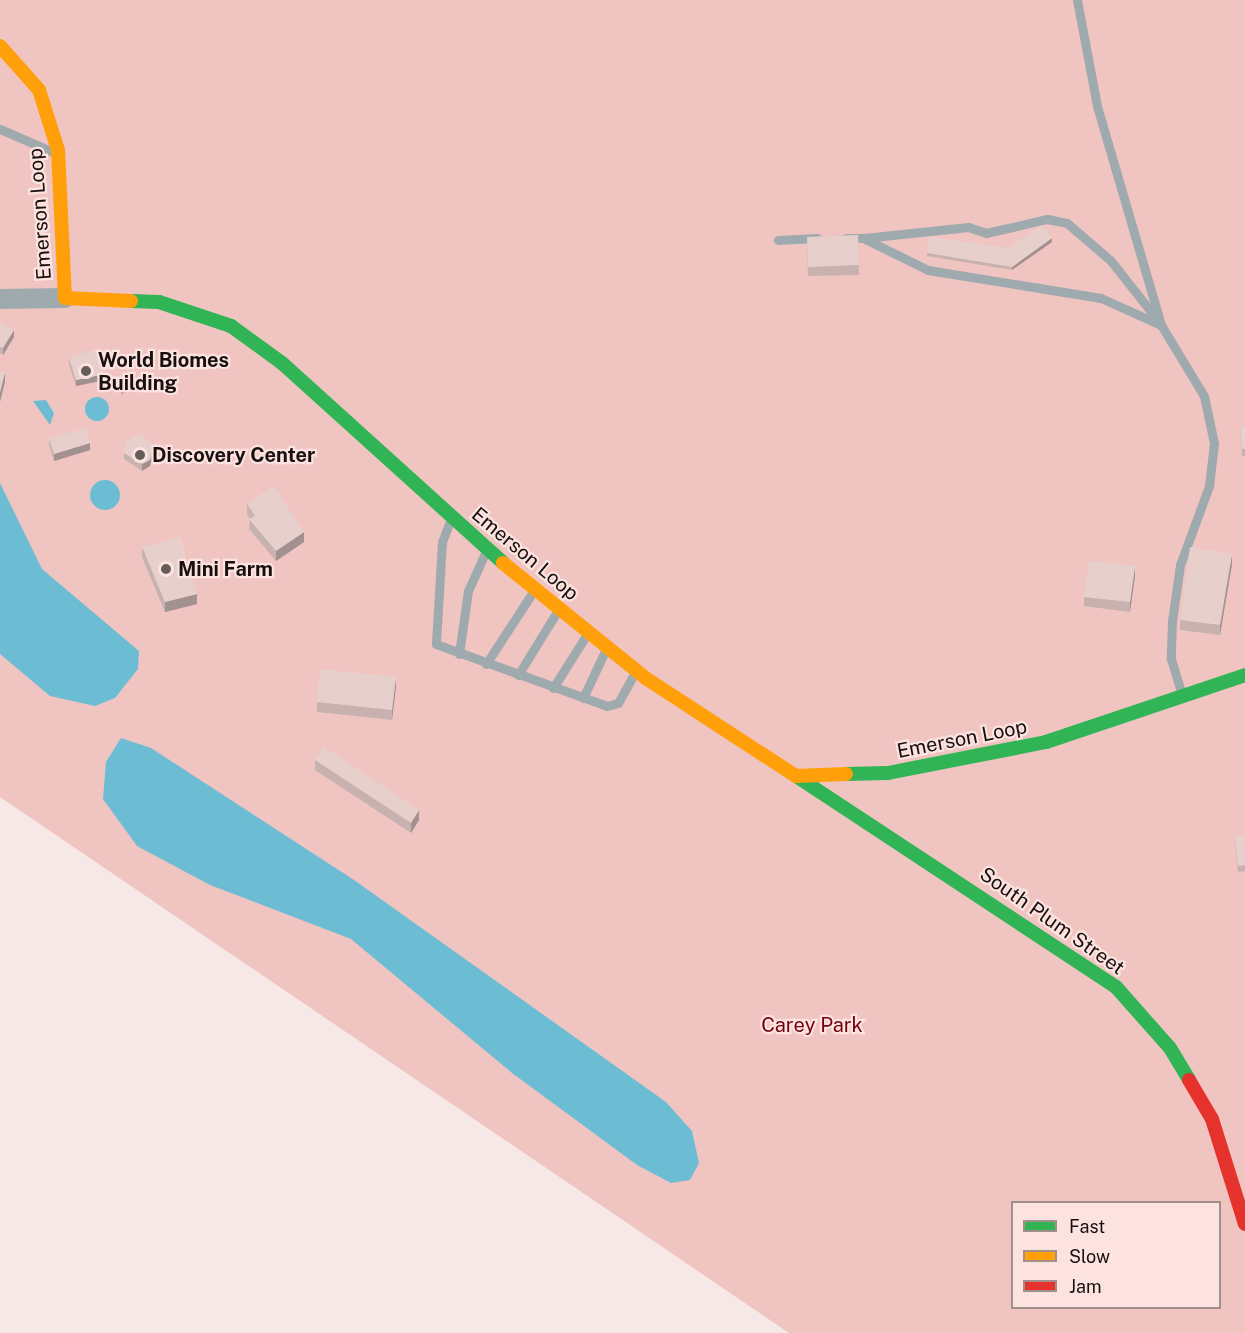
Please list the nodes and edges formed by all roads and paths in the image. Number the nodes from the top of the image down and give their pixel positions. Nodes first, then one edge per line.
1 (1077, 0) edge
2 (0, 46) edge
3 (0, 129) edge
4 (58, 154) junction
5 (863, 238) junction
6 (778, 240) dead end
7 (65, 298) junction
8 (0, 299) edge
9 (1161, 325) junction
10 (451, 518) junction
11 (487, 549) junction
12 (535, 588) junction
13 (559, 608) junction
14 (588, 632) junction
15 (607, 647) junction
16 (459, 654) junction
17 (486, 664) junction
18 (637, 670) junction
19 (518, 675) junction
20 (1245, 675) edge
21 (553, 688) junction
22 (583, 698) junction
23 (1184, 698) junction
24 (796, 776) junction
25 (1245, 1224) edge

1 - 9 lane
2 - 4 street, Emerson Loop
3 - 4 lane
4 - 7 street, Emerson Loop
5 - 6 lane
5 - 9 lane
5 - 9 lane
7 - 8 street
7 - 10 street, Emerson Loop
9 - 23 lane
10 - 11 street, Emerson Loop
10 - 16 lane
11 - 12 street, Emerson Loop
11 - 16 lane
12 - 13 street, Emerson Loop
12 - 17 lane
13 - 14 street, Emerson Loop
13 - 19 lane
14 - 15 street, Emerson Loop
14 - 21 lane
15 - 18 street, Emerson Loop
15 - 22 lane
16 - 17 lane
17 - 19 lane
18 - 22 lane
18 - 24 street, Emerson Loop
19 - 21 lane
20 - 23 street, Emerson Loop
21 - 22 lane
23 - 24 street, Emerson Loop
24 - 25 street, South Plum Street

